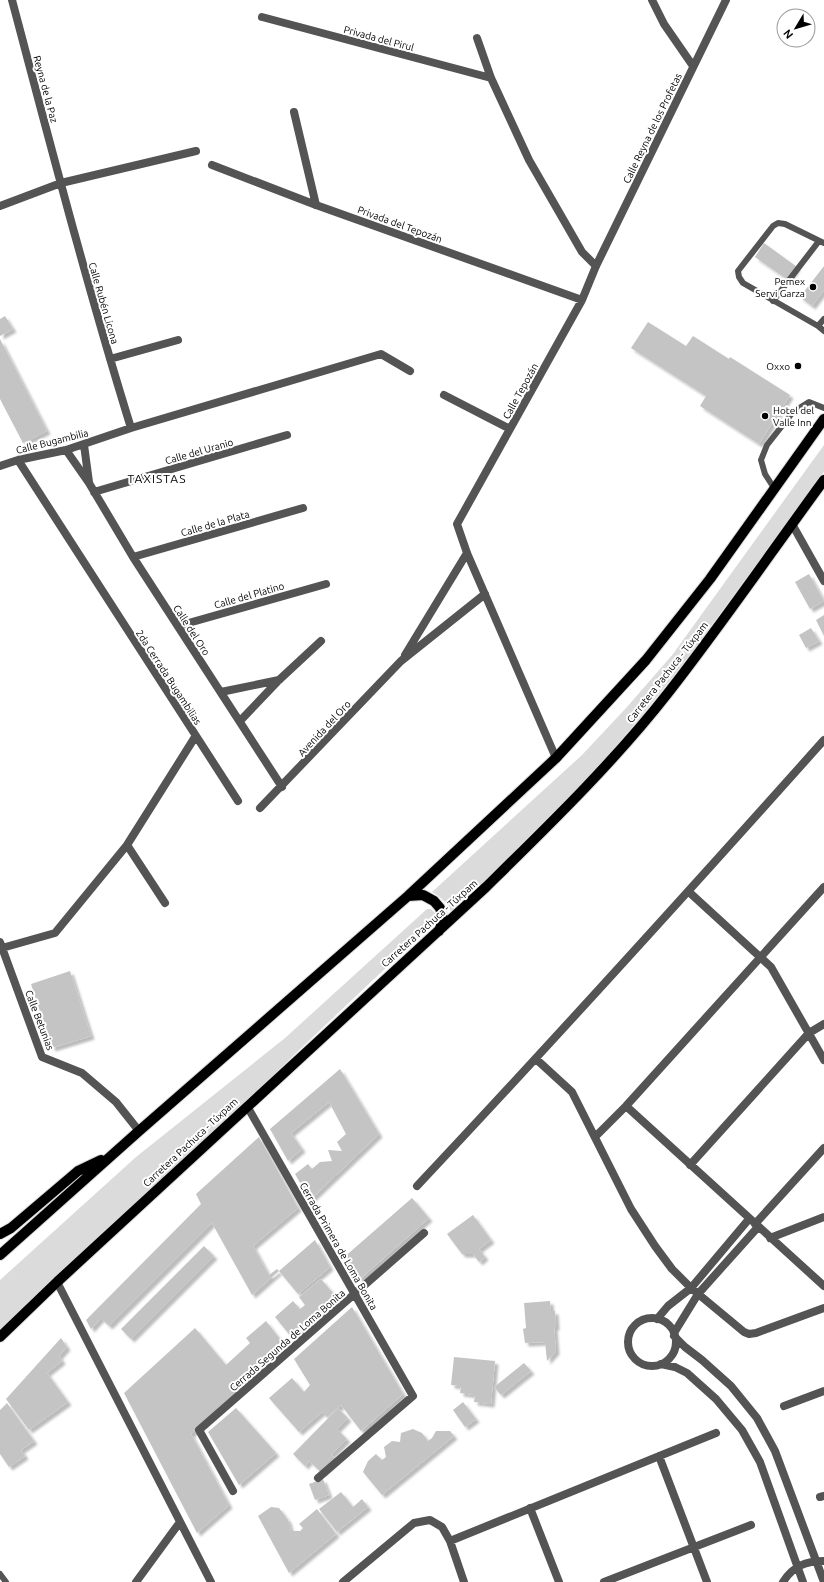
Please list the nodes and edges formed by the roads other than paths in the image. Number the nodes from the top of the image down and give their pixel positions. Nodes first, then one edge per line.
1 (12, 0) edge
2 (652, 0) edge
3 (726, 0) edge
4 (262, 17) dead end
5 (477, 38) dead end
6 (693, 66) junction
7 (491, 78) junction
8 (294, 112) dead end
9 (196, 151) dead end
10 (212, 165) dead end
11 (61, 183) junction
12 (316, 205) junction
13 (0, 206) edge
14 (822, 242) edge
15 (596, 266) junction
16 (582, 300) junction
17 (773, 301) junction
18 (824, 318) edge
19 (818, 326) junction
20 (824, 331) edge
21 (178, 340) dead end
22 (110, 359) junction
23 (410, 371) dead end
24 (444, 395) dead end
25 (824, 408) edge
26 (824, 419) edge
27 (131, 428) junction
28 (510, 429) junction
29 (287, 435) dead end
30 (84, 444) junction
31 (66, 450) junction
32 (18, 460) junction
33 (0, 466) edge
34 (824, 480) edge
35 (89, 483) junction
36 (774, 488) junction
37 (94, 492) junction
38 (304, 508) dead end
39 (792, 524) junction
40 (467, 553) junction
41 (133, 556) junction
42 (824, 581) edge
43 (326, 584) dead end
44 (485, 594) junction
45 (178, 626) junction
46 (321, 642) dead end
47 (401, 661) junction
48 (279, 680) junction
49 (221, 692) junction
50 (240, 721) junction
51 (195, 736) junction
52 (824, 740) edge
53 (556, 758) junction
54 (282, 787) junction
55 (238, 801) dead end
56 (260, 808) dead end
57 (127, 845) junction
58 (824, 887) edge
59 (689, 892) junction
60 (408, 896) junction
61 (165, 903) dead end
62 (439, 931) junction
63 (1, 945) edge
64 (761, 956) junction
65 (824, 1024) edge
66 (809, 1033) junction
67 (536, 1059) junction
68 (824, 1060) edge
69 (247, 1106) junction
70 (626, 1106) junction
71 (139, 1131) junction
72 (595, 1137) junction
73 (824, 1148) edge
74 (112, 1155) junction
75 (690, 1165) junction
76 (417, 1186) dead end
77 (824, 1217) edge
78 (754, 1223) junction
79 (424, 1233) dead end
80 (0, 1234) edge
81 (770, 1238) junction
82 (0, 1255) edge
83 (57, 1282) junction
84 (824, 1286) edge
85 (691, 1288) junction
86 (354, 1294) junction
87 (698, 1294) junction
88 (824, 1308) edge
89 (657, 1319) junction
90 (674, 1334) junction
91 (0, 1337) edge
92 (661, 1364) junction
93 (824, 1391) edge
94 (784, 1406) dead end
95 (716, 1433) dead end
96 (659, 1456) junction
97 (318, 1478) dead end
98 (233, 1491) dead end
99 (530, 1508) junction
100 (180, 1522) junction
101 (751, 1525) dead end
102 (450, 1541) junction
103 (694, 1547) junction
104 (820, 1561) edge
105 (797, 1566) junction
106 (0, 1574) edge
107 (6, 1582) edge
108 (136, 1582) edge
109 (211, 1582) edge
110 (343, 1582) edge
111 (464, 1582) edge
112 (558, 1582) edge
113 (604, 1582) edge
114 (707, 1582) edge
115 (783, 1582) edge
116 (803, 1582) edge
117 (824, 1582) edge

1 - 11 street, Reyna de la Paz
2 - 6 street
3 - 6 street, Calle Reyna de los Profetas
4 - 7 street, Privada del Pirul
5 - 7 street
6 - 15 street, Calle Reyna de los Profetas
7 - 15 street
8 - 12 street
9 - 11 street
10 - 12 street, Privada del Tepozán
11 - 13 street
11 - 22 street, Calle Rubén Licona
12 - 16 street, Privada del Tepozán
14 - 17 lane
14 - 17 lane
15 - 16 street, Calle Tepozán
16 - 28 street, Calle Tepozán
17 - 19 lane
18 - 19 lane
19 - 20 lane
21 - 22 street
22 - 27 street, Calle Rubén Licona
23 - 27 street, Calle Bugambilia
24 - 28 street
25 - 36 lane
26 - 36 main road
27 - 30 street, Calle Bugambilia
28 - 40 street, Calle Tepozán
29 - 37 street, Calle del Uranio
30 - 31 street, Calle Bugambilia
30 - 35 street, Calle del Oro
31 - 32 street, Calle Bugambilia
31 - 35 street, Calle del Oro
32 - 33 street, Calle Bugambilia
32 - 51 street, 2da Cerrada Bugambilias
34 - 39 main road, Carretera Pachuca - Túxpam
35 - 37 street, Calle del Oro
36 - 53 main road
37 - 41 street, Calle del Oro
38 - 41 street, Calle de la Plata
39 - 42 street
39 - 62 main road, Carretera Pachuca - Túxpam
40 - 44 street
40 - 47 street, Avenida del Oro
41 - 45 street, Calle del Oro
43 - 45 street, Calle del Platino
44 - 47 street, Avenida del Oro
44 - 53 street
45 - 49 street, Calle del Oro
46 - 48 street
47 - 54 street, Avenida del Oro
48 - 49 street
48 - 50 street
49 - 50 street, Calle del Oro
50 - 54 street, Calle del Oro
51 - 55 street
51 - 57 street, 2da Cerrada Bugambilias
52 - 59 street
53 - 60 main road
54 - 56 street, Avenida del Oro
57 - 61 street
57 - 63 street, 2da Cerrada Bugambilias
58 - 64 street
59 - 64 street
59 - 67 street
60 - 62 main road
60 - 71 main road
62 - 69 main road, Carretera Pachuca - Túxpam
63 - 71 street, Calle Betunias
64 - 66 street
64 - 70 street
65 - 66 street
66 - 68 street
66 - 75 street
67 - 72 street
67 - 76 street
69 - 83 main road, Carretera Pachuca - Túxpam
69 - 86 street, Cerrada Primera de Loma Bonita
70 - 72 street
70 - 75 street
71 - 74 main road
72 - 85 street
73 - 78 street
74 - 80 main road
74 - 82 main road
75 - 78 street
77 - 81 street
78 - 81 street
78 - 85 street
78 - 87 street
79 - 86 street, Cerrada Segunda de Loma Bonita
81 - 84 street
83 - 91 main road, Carretera Pachuca - Túxpam
83 - 100 street
85 - 87 street
85 - 89 street
86 - 97 street, Cerrada Primera de Loma Bonita
86 - 98 street, Cerrada Segunda de Loma Bonita
87 - 88 street
87 - 90 street
89 - 90 street
89 - 92 street
90 - 92 street
90 - 104 street
92 - 105 street
93 - 94 street
95 - 96 street
96 - 99 street
96 - 103 street
99 - 102 street
99 - 112 street
100 - 108 street
100 - 109 street
101 - 103 street
102 - 110 street
102 - 111 street
103 - 113 street
103 - 114 street
104 - 105 street
104 - 117 street
105 - 115 street
105 - 116 street
106 - 107 lane

